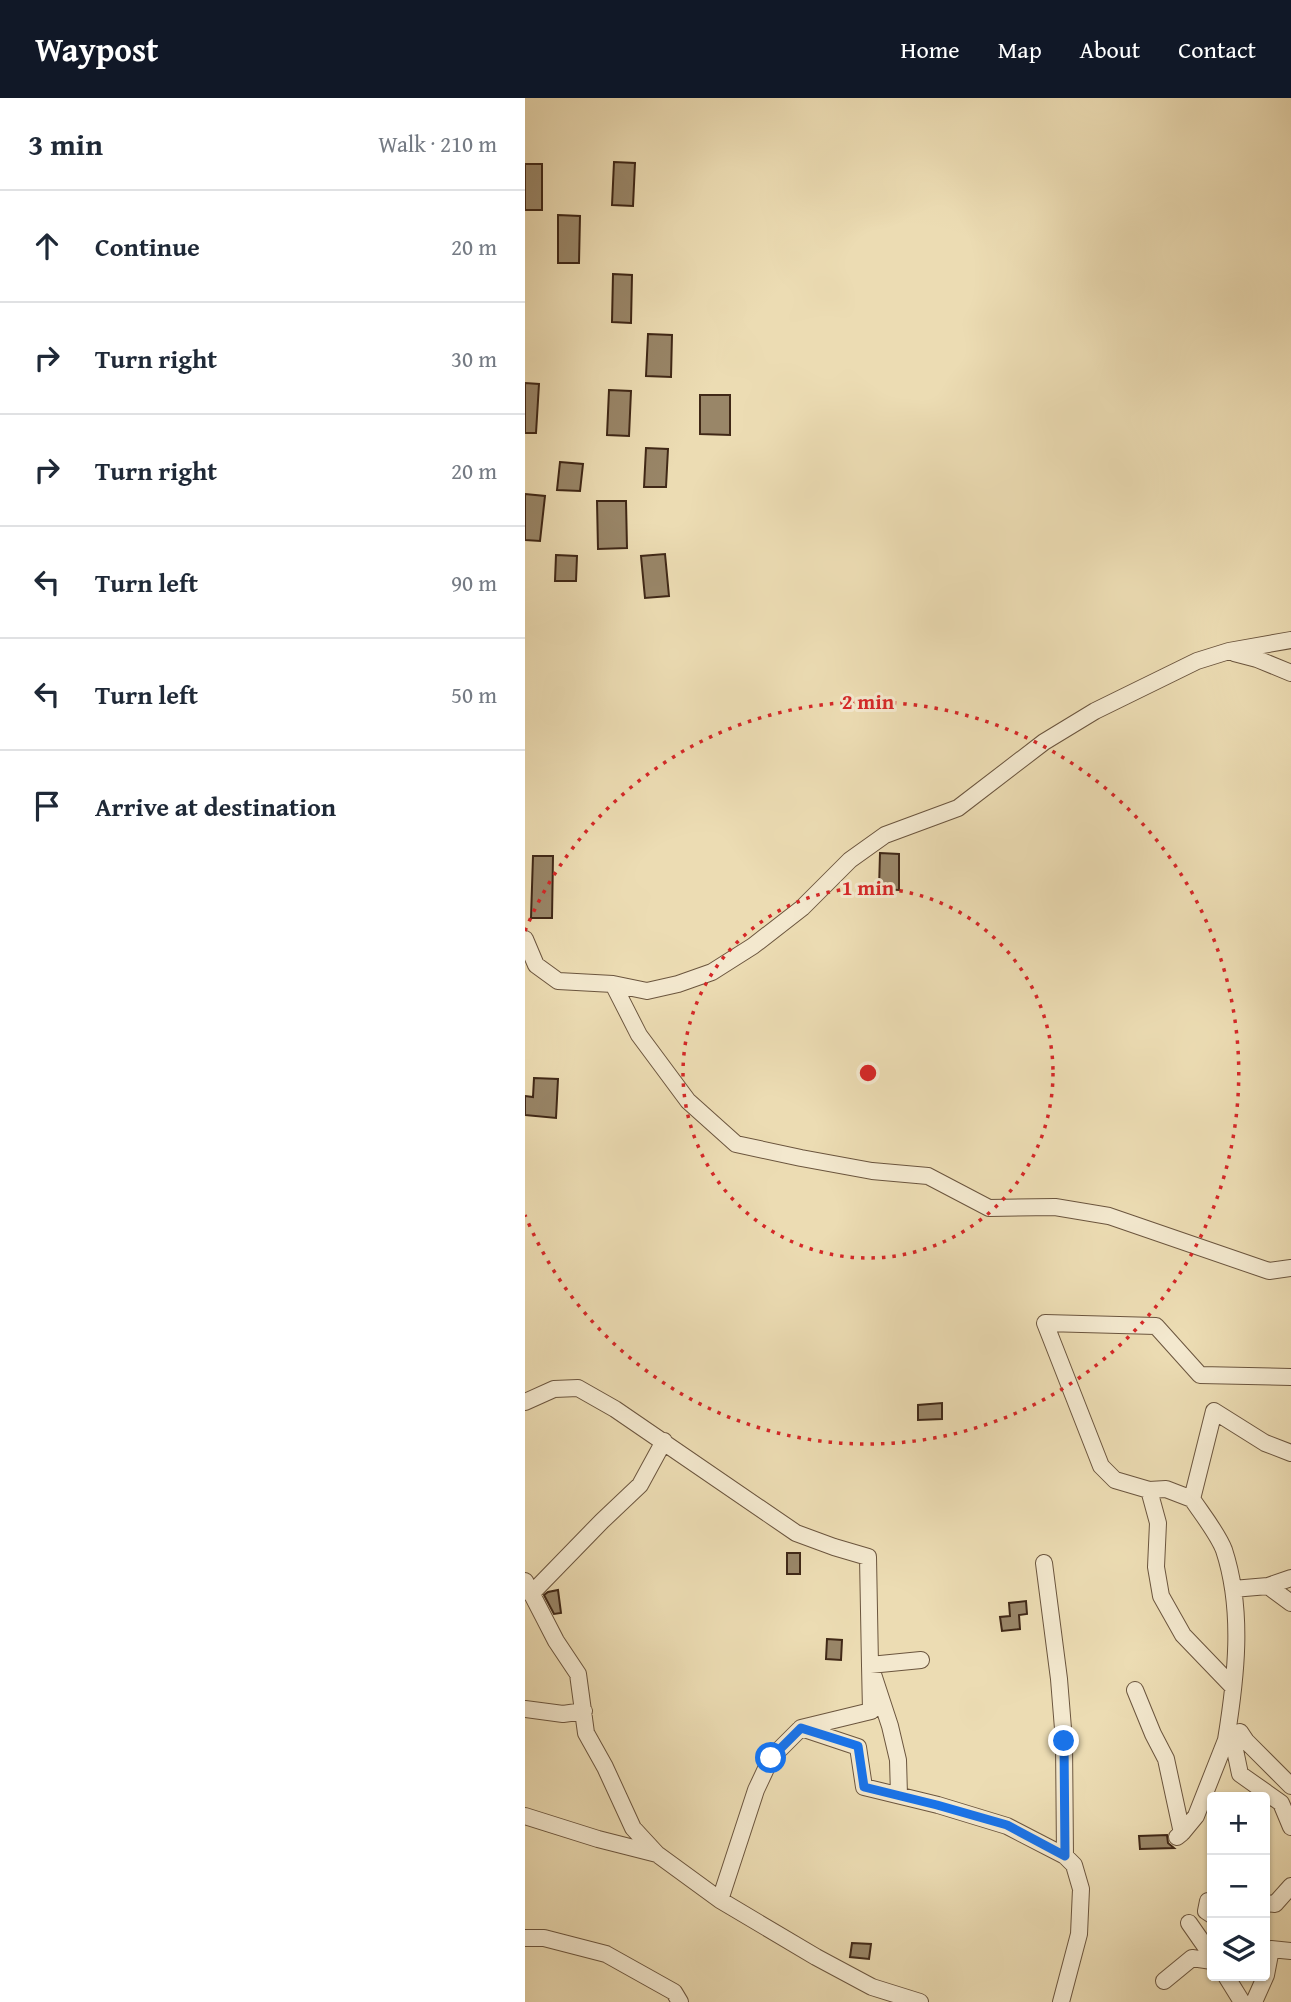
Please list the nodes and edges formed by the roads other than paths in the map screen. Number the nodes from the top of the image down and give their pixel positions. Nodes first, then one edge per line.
1 (1291, 640) edge
2 (1229, 652) junction
3 (1291, 673) edge
4 (525, 939) edge
5 (614, 984) junction
6 (1291, 1268) edge
7 (1291, 1377) edge
8 (525, 1402) edge
9 (664, 1441) junction
10 (1291, 1453) edge
11 (1149, 1490) junction
12 (1192, 1499) junction
13 (1044, 1563) dead end
14 (1291, 1578) edge
15 (1268, 1586) junction
16 (528, 1588) edge
17 (1233, 1589) junction
18 (1291, 1603) edge
19 (921, 1660) dead end
20 (870, 1665) junction
21 (1233, 1686) junction
22 (1135, 1690) dead end
23 (525, 1709) edge
24 (584, 1711) junction
25 (1230, 1716) junction
26 (801, 1728) junction
27 (1226, 1740) junction
28 (1246, 1741) junction
29 (1291, 1786) edge
30 (899, 1795) junction
31 (525, 1815) edge
32 (1291, 1827) edge
33 (657, 1854) junction
34 (1065, 1856) junction
35 (1291, 1886) edge
36 (720, 1900) junction
37 (1277, 1905) edge
38 (1189, 1923) dead end
39 (525, 1938) edge
40 (1270, 1948) edge
41 (1207, 1951) edge
42 (1291, 1951) edge
43 (1207, 1959) edge
44 (1164, 1981) dead end
45 (1231, 1981) edge
46 (1263, 1981) edge
47 (680, 2002) edge
48 (920, 2002) edge
49 (1061, 2002) edge
50 (1242, 2002) edge
51 (1254, 2002) edge

1 - 2 street
2 - 3 street
2 - 5 street
4 - 5 street
5 - 6 street
7 - 11 street
8 - 9 street
9 - 16 street
9 - 20 street
10 - 12 street
11 - 12 street
11 - 21 street
12 - 17 street
13 - 34 street
14 - 15 street
15 - 17 street
15 - 18 street
16 - 24 street
17 - 21 street
19 - 20 street
20 - 26 street
20 - 30 street
21 - 25 street
22 - 27 street
23 - 24 street
24 - 33 street
25 - 27 street
25 - 28 street
26 - 30 street
26 - 36 street
27 - 28 street
27 - 32 street
28 - 29 street
30 - 34 street
31 - 33 street
33 - 36 street
34 - 49 street
35 - 37 street
36 - 48 street
38 - 41 street
39 - 47 street
40 - 42 street
43 - 44 street
45 - 50 street
46 - 51 street

